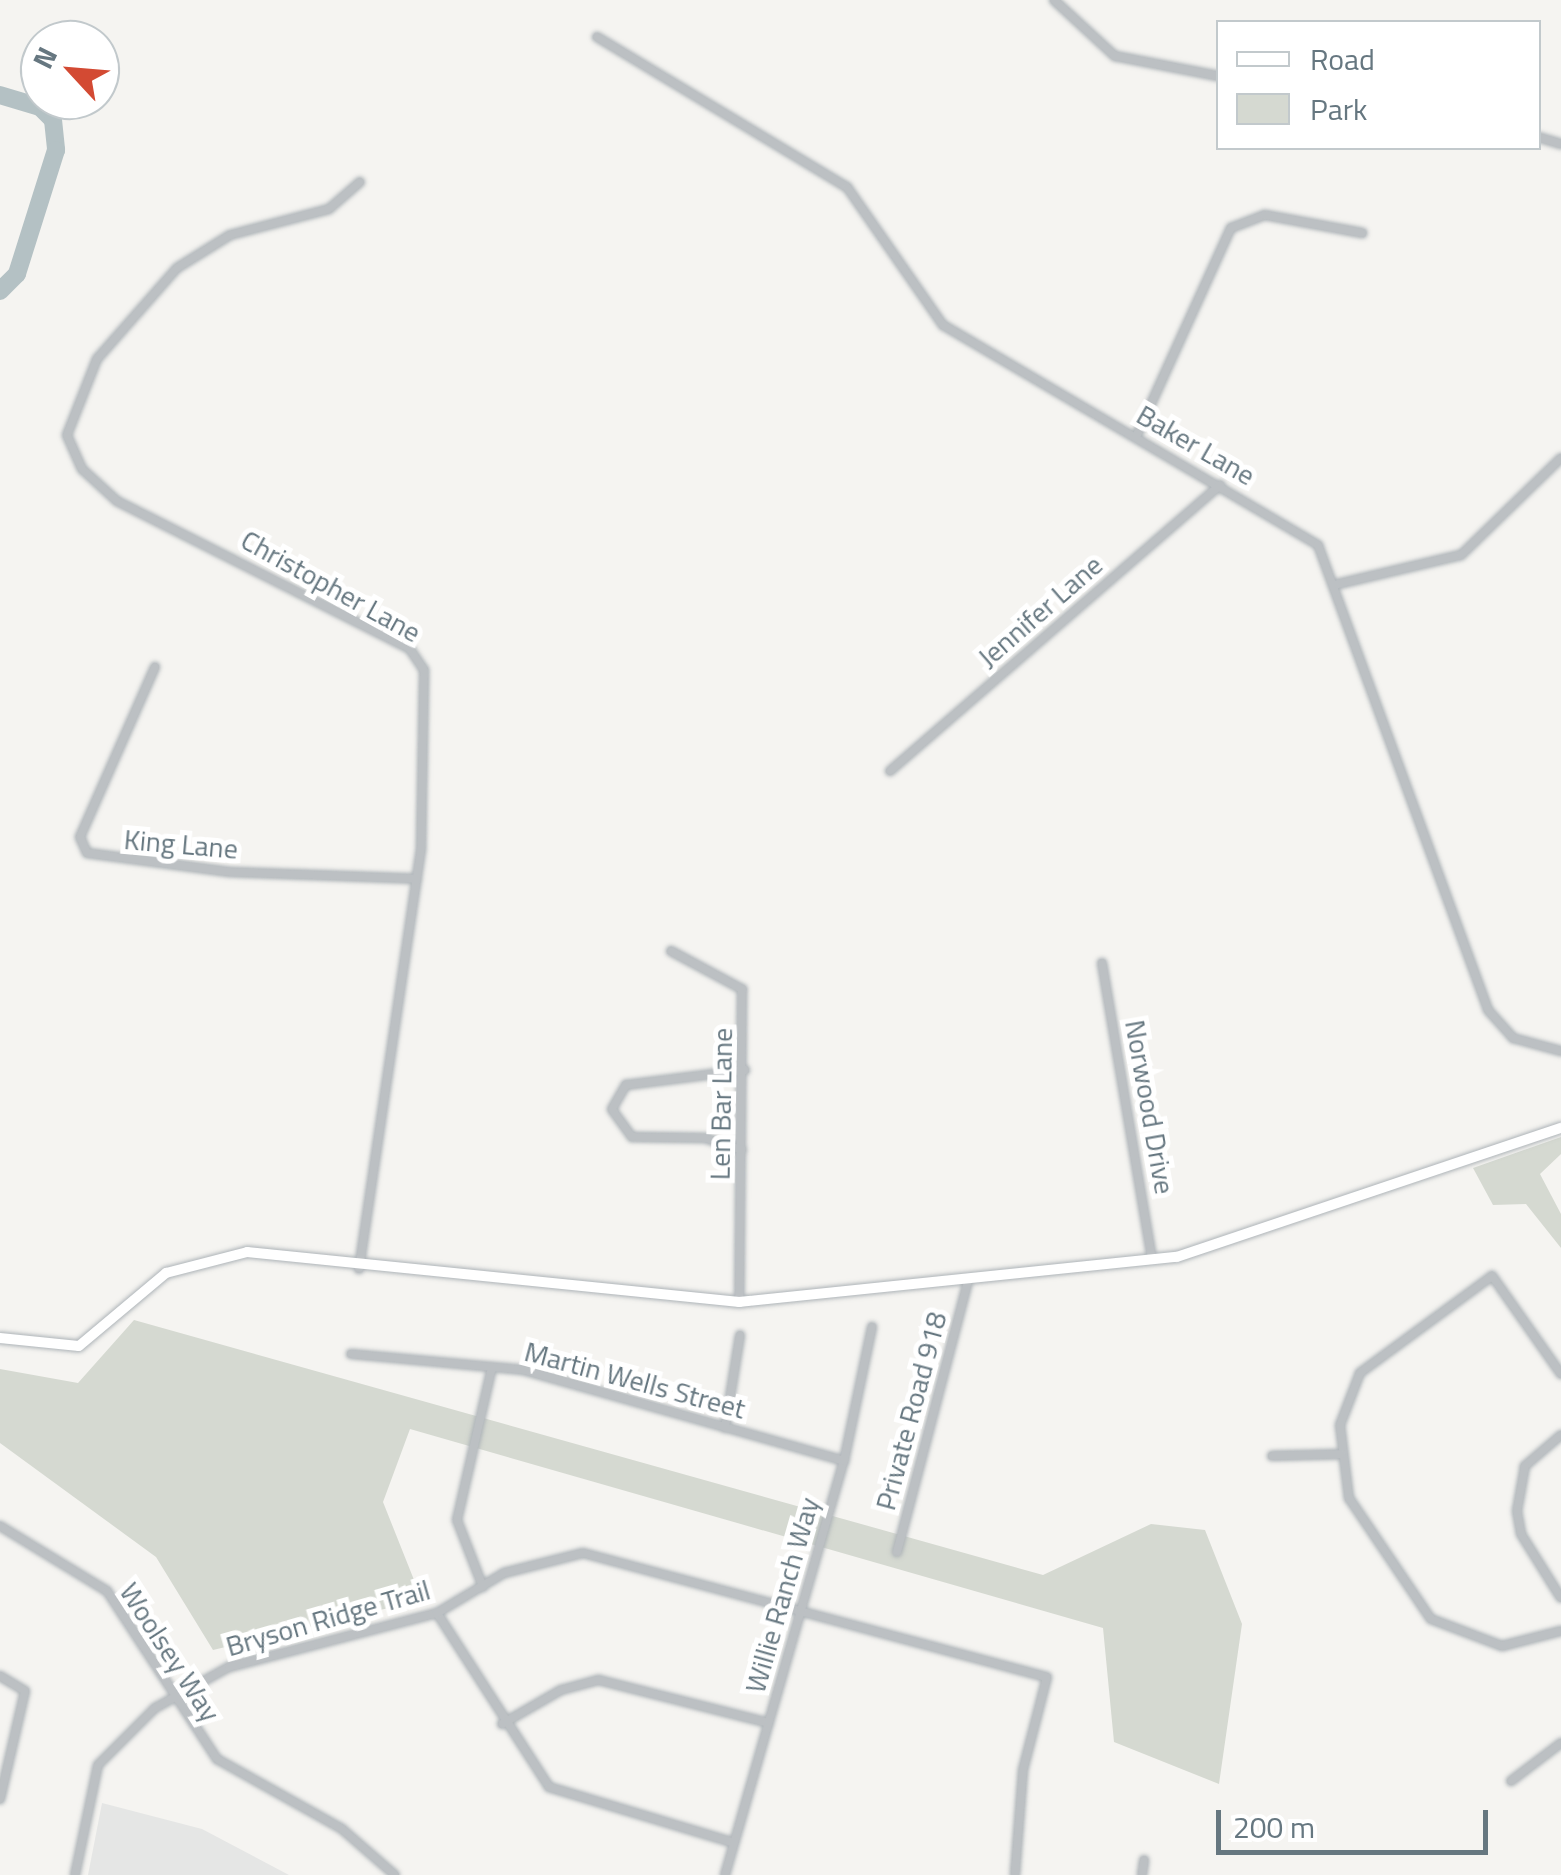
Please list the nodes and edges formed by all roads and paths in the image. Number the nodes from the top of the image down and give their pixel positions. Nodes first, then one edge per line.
1 (1054, 0) edge
2 (597, 37) dead end
3 (1216, 76) edge
4 (360, 182) dead end
5 (1362, 233) dead end
6 (1136, 437) junction
7 (1558, 460) edge
8 (1220, 485) junction
9 (1338, 584) junction
10 (155, 667) dead end
11 (890, 772) dead end
12 (417, 879) junction
13 (671, 952) dead end
14 (1102, 963) dead end
15 (1561, 1050) edge
16 (745, 1070) junction
17 (1561, 1128) edge
18 (742, 1150) junction
19 (1152, 1260) junction
20 (359, 1269) junction
21 (968, 1282) junction
22 (739, 1302) junction
23 (872, 1327) dead end
24 (740, 1334) dead end
25 (0, 1338) edge
26 (351, 1354) dead end
27 (492, 1367) junction
28 (1561, 1374) edge
29 (725, 1428) junction
30 (1561, 1436) edge
31 (1342, 1454) junction
32 (1272, 1456) dead end
33 (844, 1462) junction
34 (0, 1526) edge
35 (897, 1552) dead end
36 (483, 1586) junction
37 (1561, 1598) edge
38 (802, 1608) junction
39 (437, 1613) junction
40 (1561, 1631) edge
41 (0, 1676) edge
42 (171, 1700) junction
43 (769, 1722) junction
44 (502, 1724) junction
45 (1561, 1743) edge
46 (1511, 1781) dead end
47 (0, 1799) edge
48 (734, 1844) junction
49 (1144, 1860) dead end
50 (75, 1875) edge
51 (395, 1875) edge
52 (725, 1875) edge
53 (1015, 1875) edge
54 (1142, 1875) edge

1 - 3 street
2 - 6 street, Baker Lane
4 - 12 street, Christopher Lane
5 - 6 street
6 - 8 street, Baker Lane
7 - 9 street
8 - 9 street, Baker Lane
8 - 11 street, Jennifer Lane
9 - 15 street, Baker Lane
10 - 12 street, King Lane
12 - 20 street, Christopher Lane
13 - 16 street, Len Bar Lane
14 - 19 street, Norwood Drive
16 - 18 street, Len Bar Lane
16 - 18 street
17 - 19 street
18 - 22 street, Len Bar Lane
19 - 21 street
20 - 22 street
20 - 25 street
21 - 22 street
21 - 35 street, Private Road 918
23 - 33 street, Willie Ranch Way
24 - 29 street
26 - 27 street, Martin Wells Street
27 - 29 street, Martin Wells Street
27 - 36 street
28 - 31 street
29 - 33 street, Martin Wells Street
30 - 37 street
31 - 32 street
31 - 40 street
33 - 38 street, Willie Ranch Way
34 - 42 street, Woolsey Way
36 - 38 street, Bryson Ridge Trail
36 - 39 street, Bryson Ridge Trail
38 - 43 street, Willie Ranch Way
38 - 53 street, Bryson Ridge Trail
39 - 42 street, Bryson Ridge Trail
39 - 44 street
41 - 47 street
42 - 50 street, Bryson Ridge Trail
42 - 51 street, Woolsey Way
43 - 44 street
43 - 48 street, Willie Ranch Way
44 - 48 street
45 - 46 street
48 - 52 street, Willie Ranch Way
49 - 54 street

